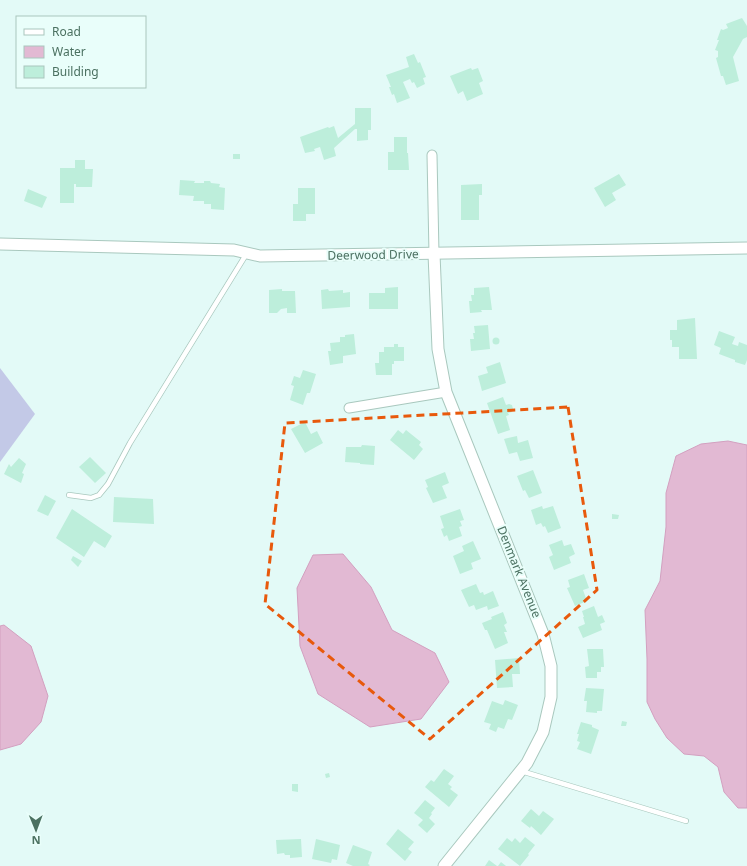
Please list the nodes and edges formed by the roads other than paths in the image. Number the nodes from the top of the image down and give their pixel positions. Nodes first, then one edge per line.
1 (432, 155) dead end
2 (0, 244) edge
3 (747, 248) edge
4 (247, 253) junction
5 (434, 254) junction
6 (446, 392) junction
7 (348, 408) dead end
8 (69, 496) dead end
9 (521, 771) junction
10 (686, 821) dead end
11 (444, 866) edge

1 - 5 street
2 - 4 street, Deerwood Drive
3 - 5 street, Deerwood Drive
4 - 5 street, Deerwood Drive
4 - 8 lane
5 - 6 street, Denmark Avenue
6 - 7 street
6 - 9 street, Denmark Avenue
9 - 10 lane
9 - 11 street, Denmark Avenue

